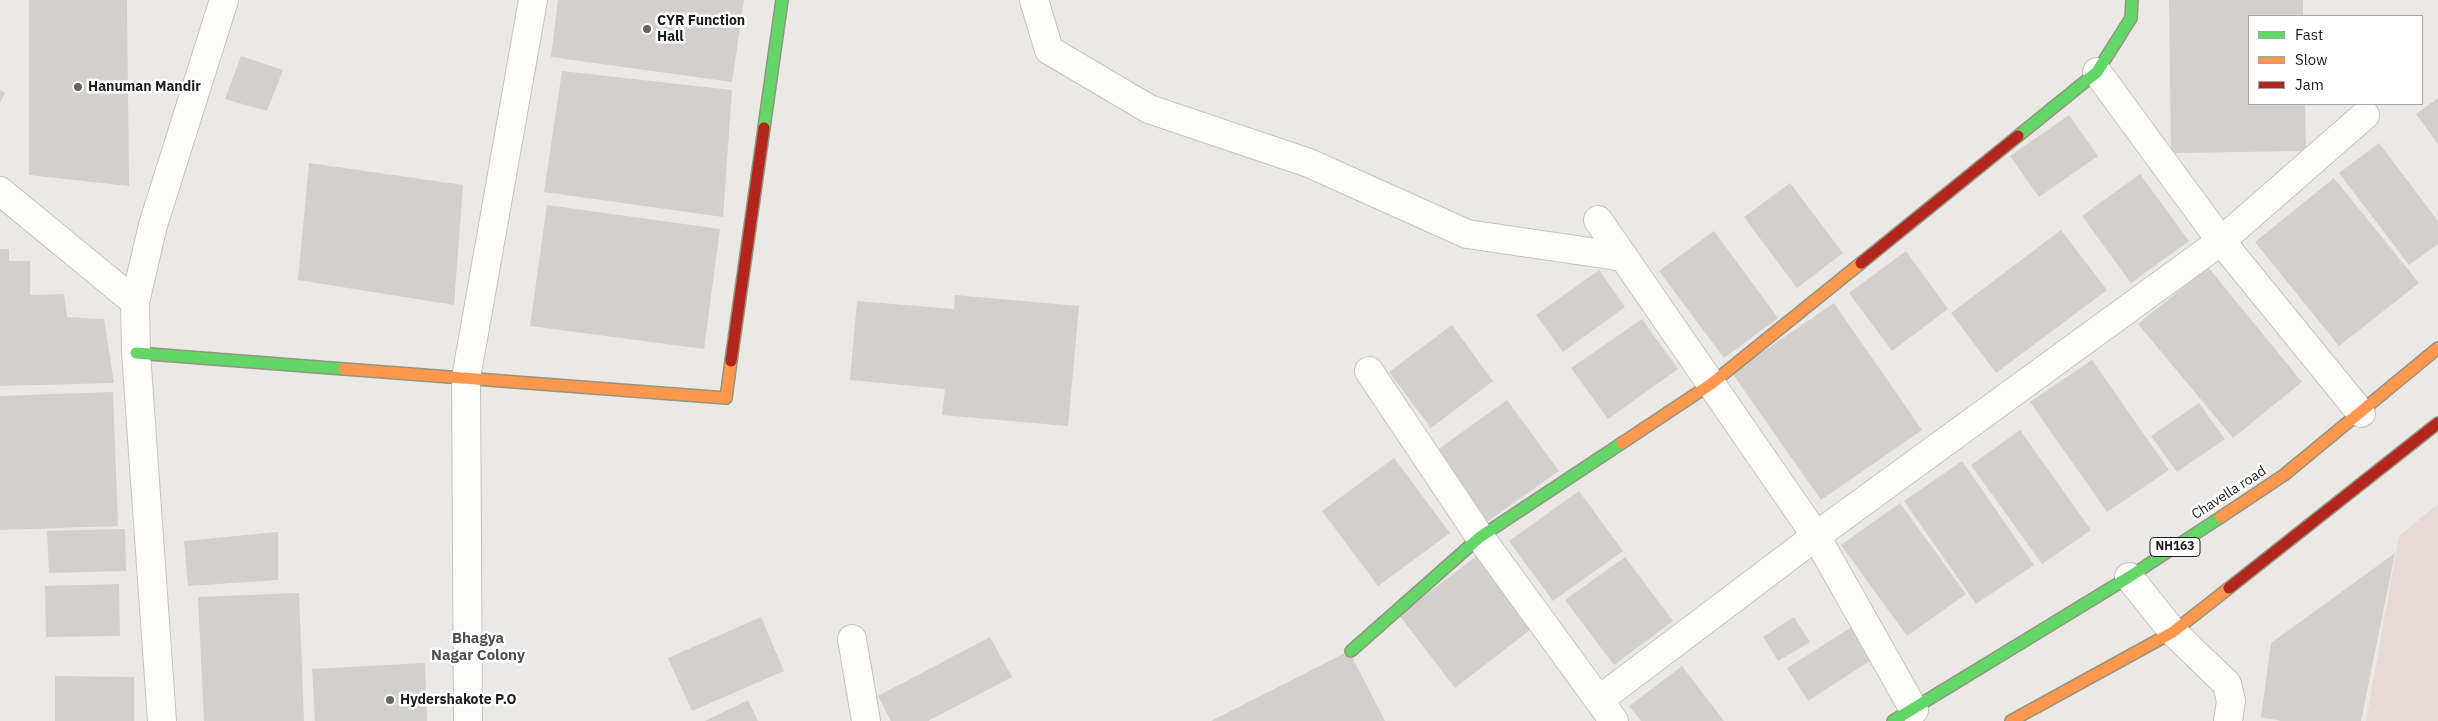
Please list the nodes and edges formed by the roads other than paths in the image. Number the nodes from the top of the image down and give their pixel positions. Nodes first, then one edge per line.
1 (224, 0) edge
2 (533, 0) edge
3 (782, 0) edge
4 (1034, 0) edge
5 (2132, 0) edge
6 (2097, 72) junction
7 (2365, 115) dead end
8 (0, 191) edge
9 (1598, 220) dead end
10 (2221, 241) junction
11 (1624, 257) junction
12 (135, 302) junction
13 (2438, 348) edge
14 (136, 353) junction
15 (1369, 372) dead end
16 (466, 378) junction
17 (1711, 384) junction
18 (2361, 413) junction
19 (2438, 423) edge
20 (1816, 536) junction
21 (1480, 537) junction
22 (2129, 577) junction
23 (2173, 632) junction
24 (852, 639) dead end
25 (1351, 651) dead end
26 (1606, 711) edge
27 (1904, 715) edge
28 (162, 721) edge
29 (468, 721) edge
30 (866, 721) edge
31 (2011, 721) edge
32 (2228, 721) edge

1 - 12 street
2 - 16 street
3 - 16 main road
4 - 11 street
5 - 6 main road
6 - 10 street
6 - 17 main road
7 - 10 street
8 - 12 street
9 - 11 street
10 - 18 street
10 - 20 street
11 - 17 street
12 - 14 street
13 - 18 main road, Chavella road / NH163
14 - 16 main road
14 - 28 street
15 - 21 street
16 - 29 street
17 - 20 street
17 - 21 main road
18 - 22 main road, Chavella road / NH163
19 - 23 main road
20 - 26 street
20 - 27 street
21 - 25 main road
21 - 26 street
22 - 23 street
22 - 27 main road, Chavella road / NH163
23 - 31 main road
23 - 32 street
24 - 30 street

